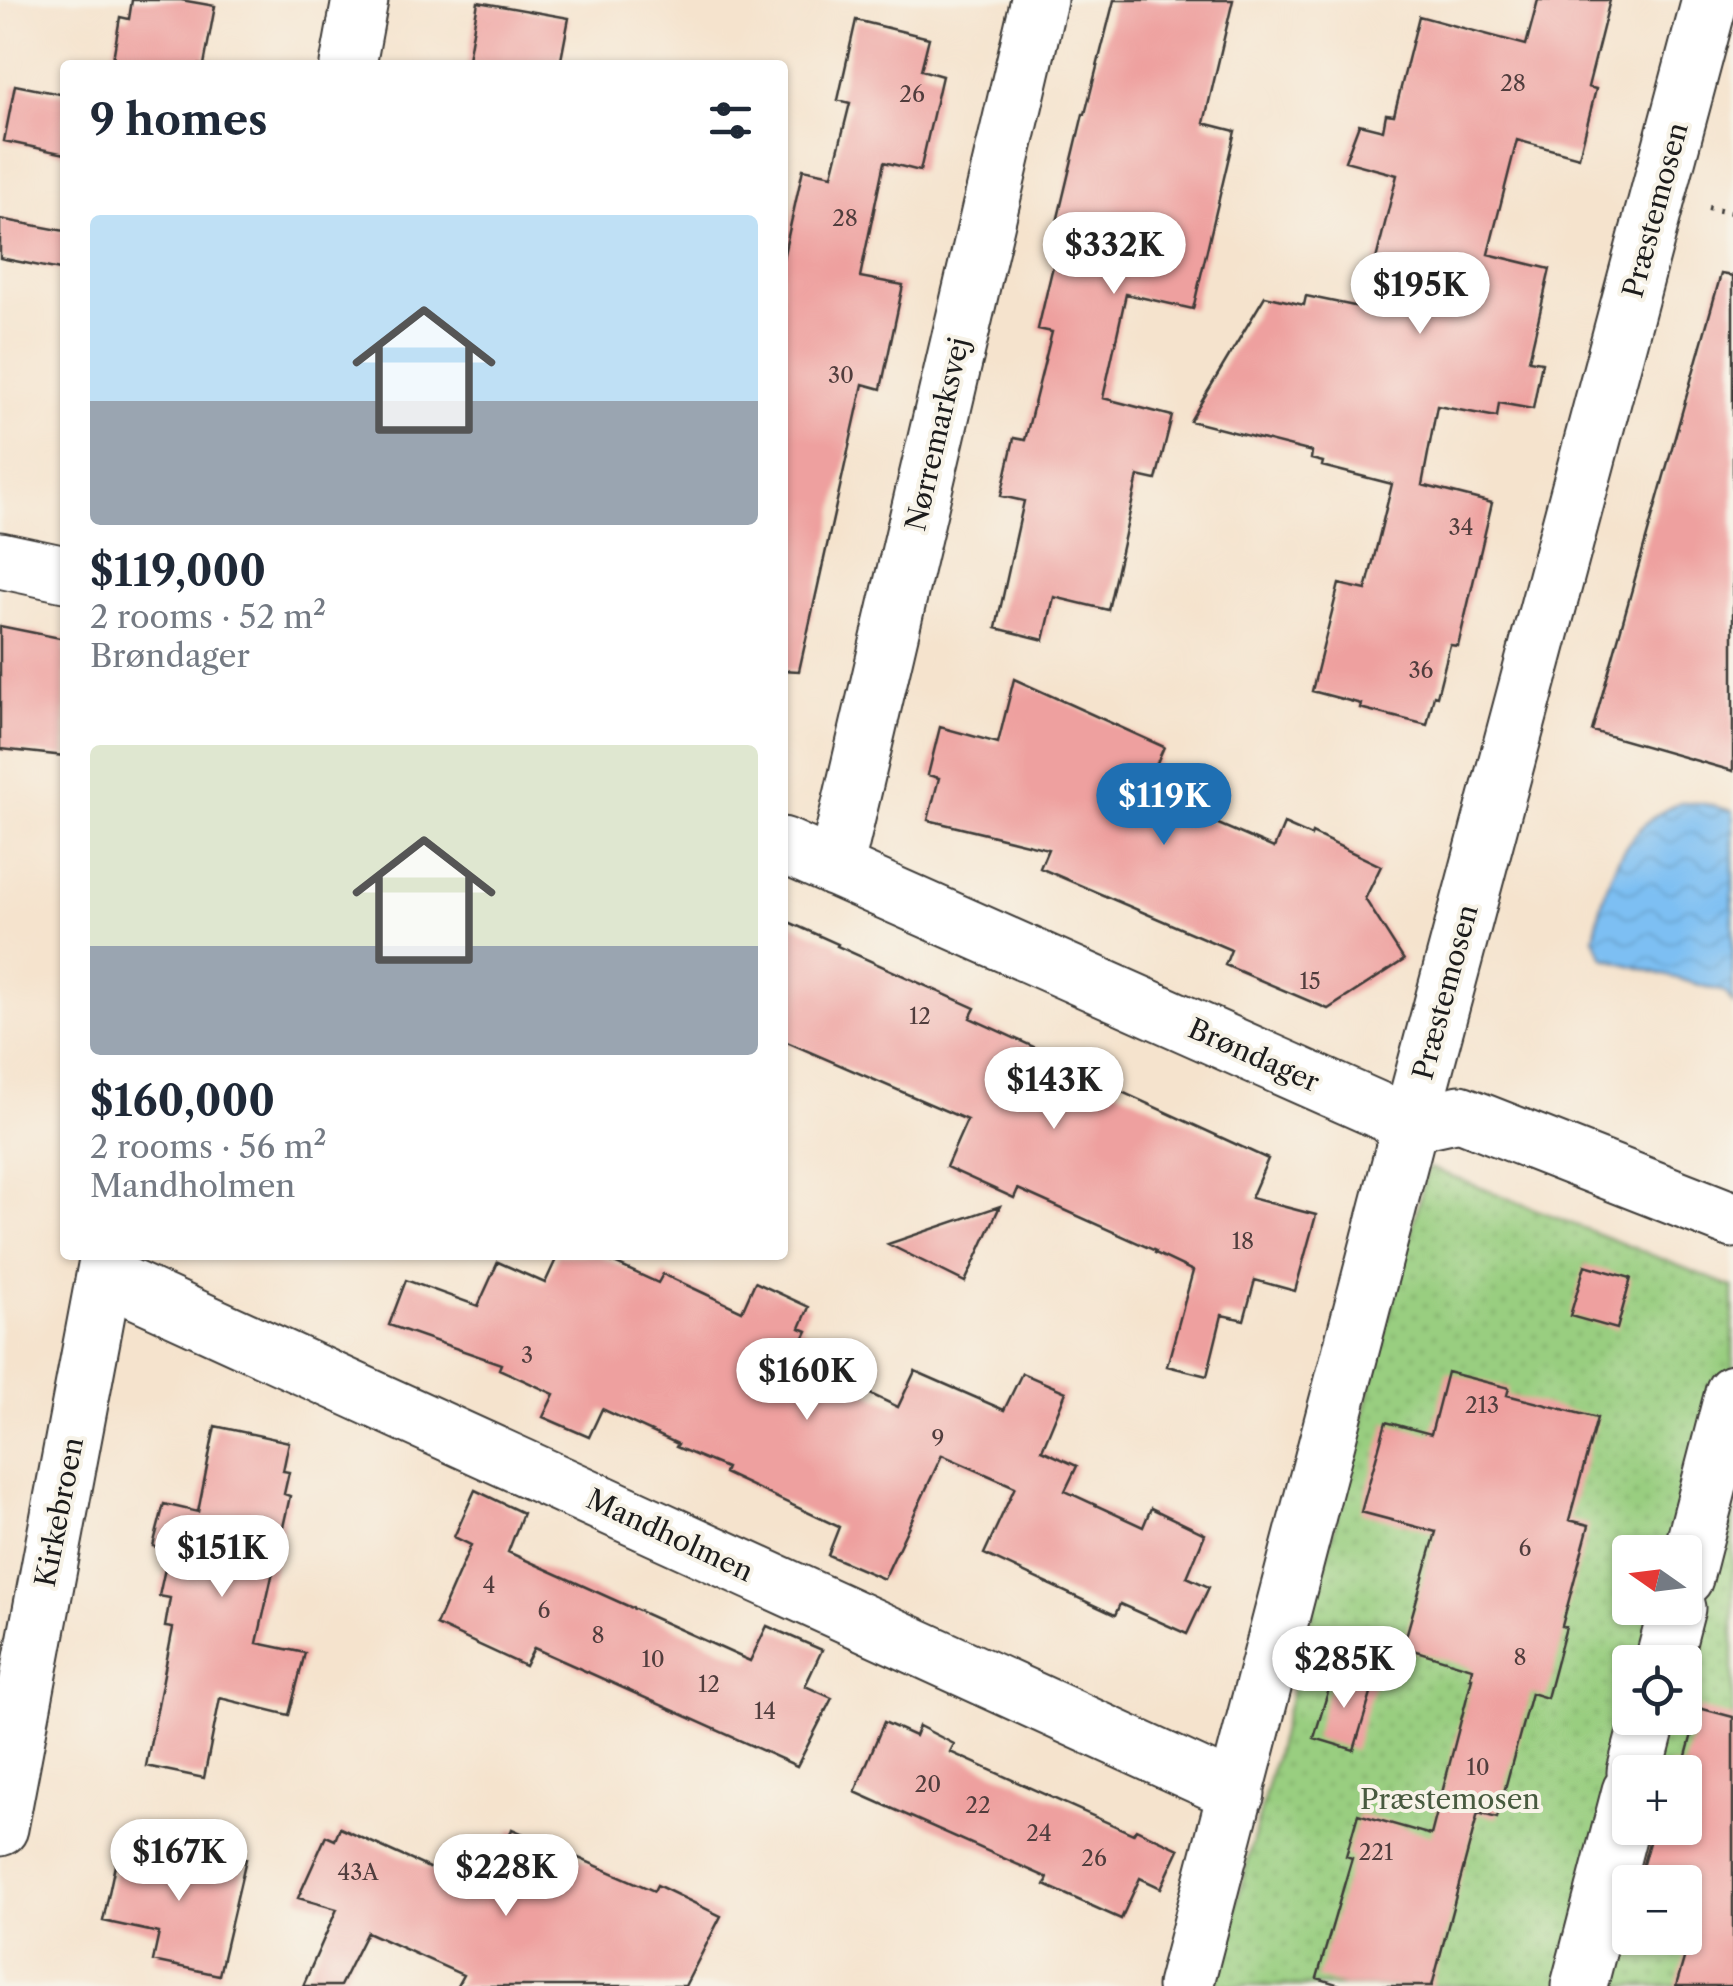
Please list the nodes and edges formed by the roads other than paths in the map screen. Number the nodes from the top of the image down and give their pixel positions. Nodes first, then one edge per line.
1 (360, 0) edge
2 (1039, 0) edge
3 (1710, 0) edge
4 (349, 60) edge
5 (0, 560) edge
6 (60, 573) edge
7 (788, 848) edge
8 (835, 869) junction
9 (1410, 1124) junction
10 (1733, 1220) edge
11 (106, 1266) edge
12 (1733, 1392) edge
13 (1696, 1535) edge
14 (1237, 1793) junction
15 (0, 1828) edge
16 (1616, 1845) edge
17 (1185, 1986) edge
18 (1580, 1986) edge

1 - 4 street
2 - 8 street, Nørremarksvej
3 - 9 street, Præstemosen
5 - 6 street
7 - 8 street, Brøndager
8 - 9 street, Brøndager
9 - 10 street
9 - 14 street, Præstemosen
11 - 14 street, Mandholmen
11 - 15 street, Kirkebroen
12 - 13 street
14 - 17 street, Præstemosen
16 - 18 street

